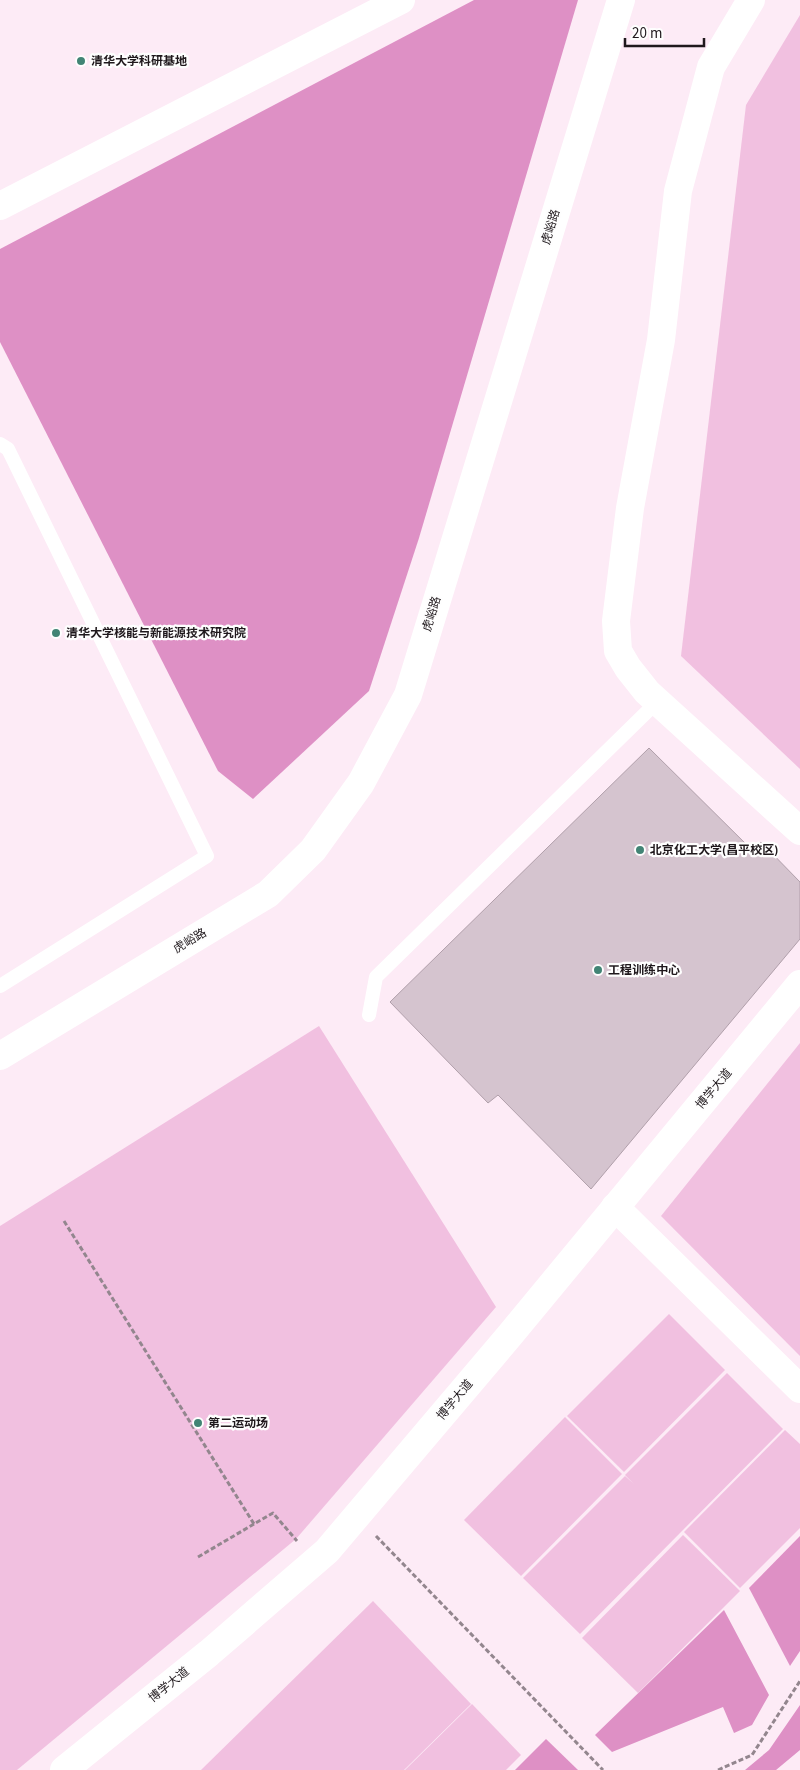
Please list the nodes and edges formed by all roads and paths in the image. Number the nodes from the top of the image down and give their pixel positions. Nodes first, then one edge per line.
1 (402, 0) edge
2 (621, 0) edge
3 (750, 0) edge
4 (0, 206) edge
5 (0, 444) edge
6 (658, 702) junction
7 (800, 831) edge
8 (800, 984) edge
9 (0, 986) edge
10 (369, 1015) dead end
11 (0, 1056) edge
12 (615, 1207) junction
13 (64, 1221) dead end
14 (800, 1389) edge
15 (356, 1516) junction
16 (254, 1524) junction
17 (302, 1546) dead end
18 (198, 1557) dead end
19 (800, 1681) edge
20 (64, 1770) edge
21 (603, 1770) edge
22 (718, 1770) edge

1 - 4 street
2 - 11 street, 虎峪路
3 - 6 street
5 - 9 lane
6 - 7 street
6 - 10 lane
8 - 12 street, 博学大道
12 - 14 street
12 - 15 street, 博学大道
13 - 16 path
15 - 20 street, 博学大道
15 - 21 path
16 - 17 path
16 - 18 path
19 - 22 path

